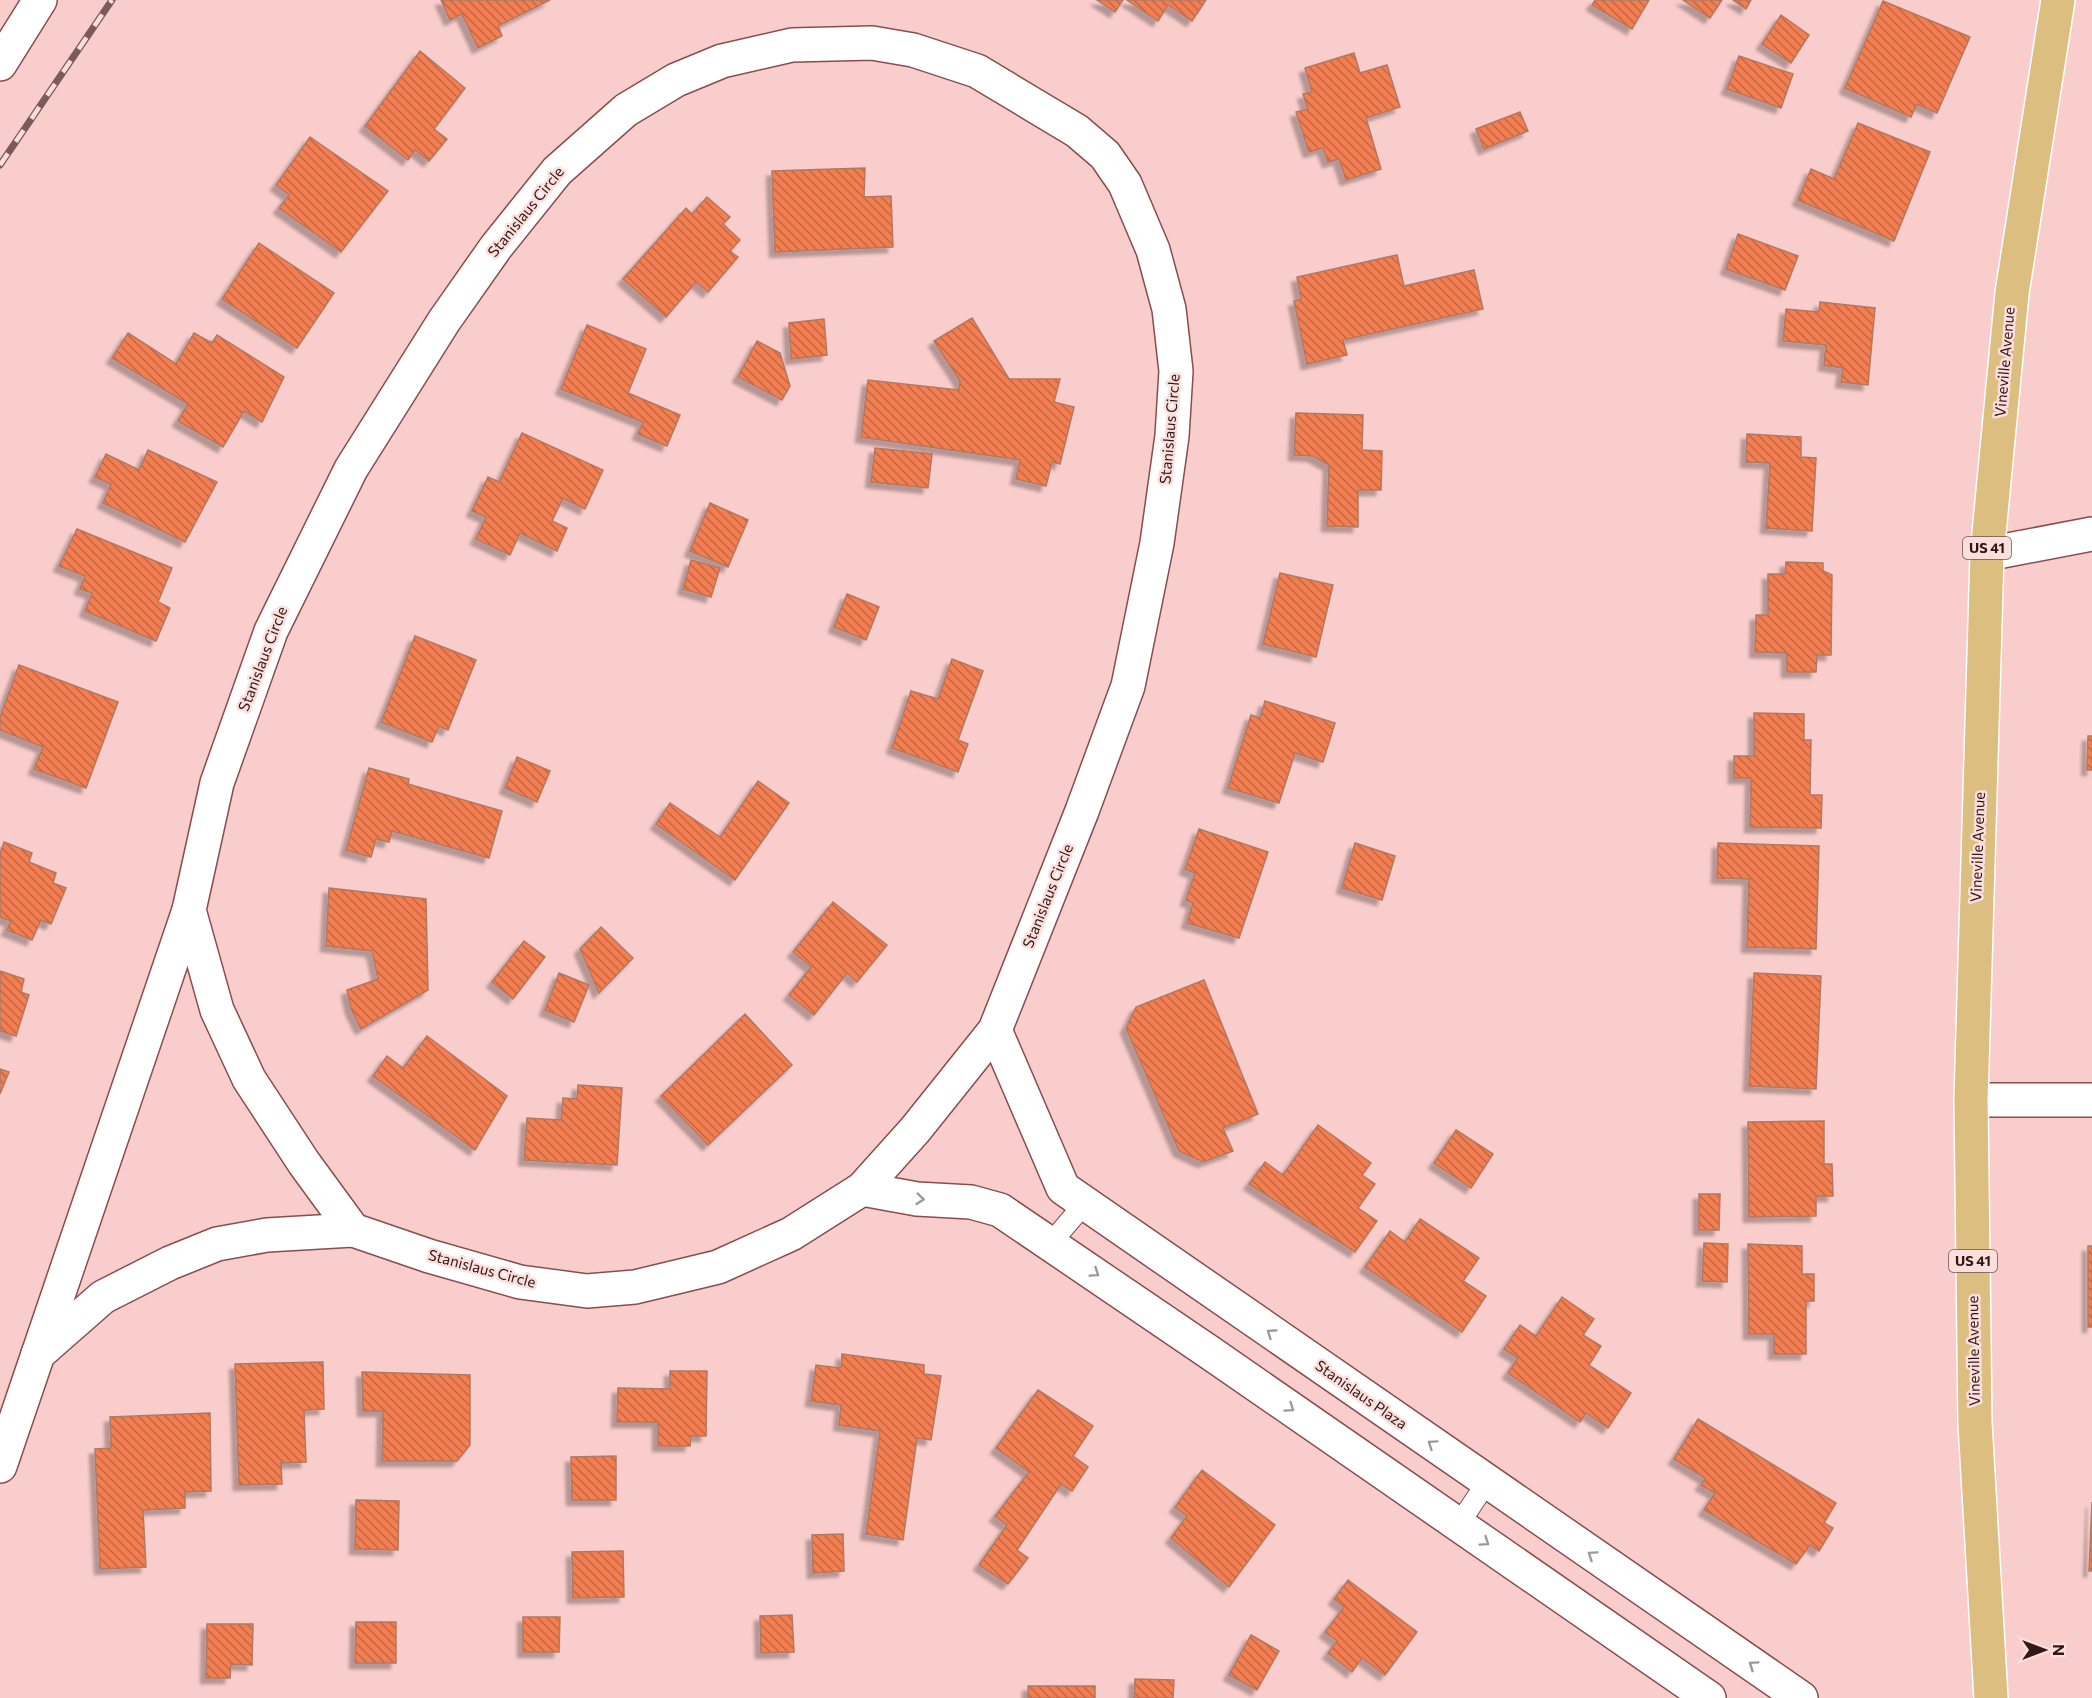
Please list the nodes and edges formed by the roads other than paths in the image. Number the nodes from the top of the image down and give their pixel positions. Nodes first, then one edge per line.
1 (40, 0) edge
2 (2058, 0) edge
3 (0, 64) edge
4 (2092, 534) edge
5 (1987, 554) junction
6 (189, 909) junction
7 (995, 1030) junction
8 (1971, 1100) junction
9 (2092, 1100) edge
10 (862, 1189) junction
11 (1085, 1203) junction
12 (353, 1230) junction
13 (1050, 1244) junction
14 (38, 1355) junction
15 (0, 1466) edge
16 (1487, 1482) junction
17 (1459, 1524) junction
18 (1709, 1698) edge
19 (1801, 1698) edge
20 (1991, 1698) edge

1 - 3 street
2 - 5 main road, Vineville Avenue / US 41
4 - 5 street
5 - 8 main road, Vineville Avenue / US 41
6 - 7 street, Stanislaus Circle
6 - 12 street, Stanislaus Circle
6 - 14 street, Stanislaus Circle
7 - 10 street, Stanislaus Circle
7 - 11 street, Stanislaus Plaza
8 - 9 street
8 - 20 main road, Vineville Avenue / US 41
10 - 12 street, Stanislaus Circle
10 -> 13 street
11 - 13 lane
16 -> 11 street, Stanislaus Plaza
12 - 14 street, Stanislaus Circle
13 -> 17 street
14 - 15 street, Stanislaus Circle
16 - 17 lane
19 -> 16 street, Stanislaus Plaza
17 -> 18 street

